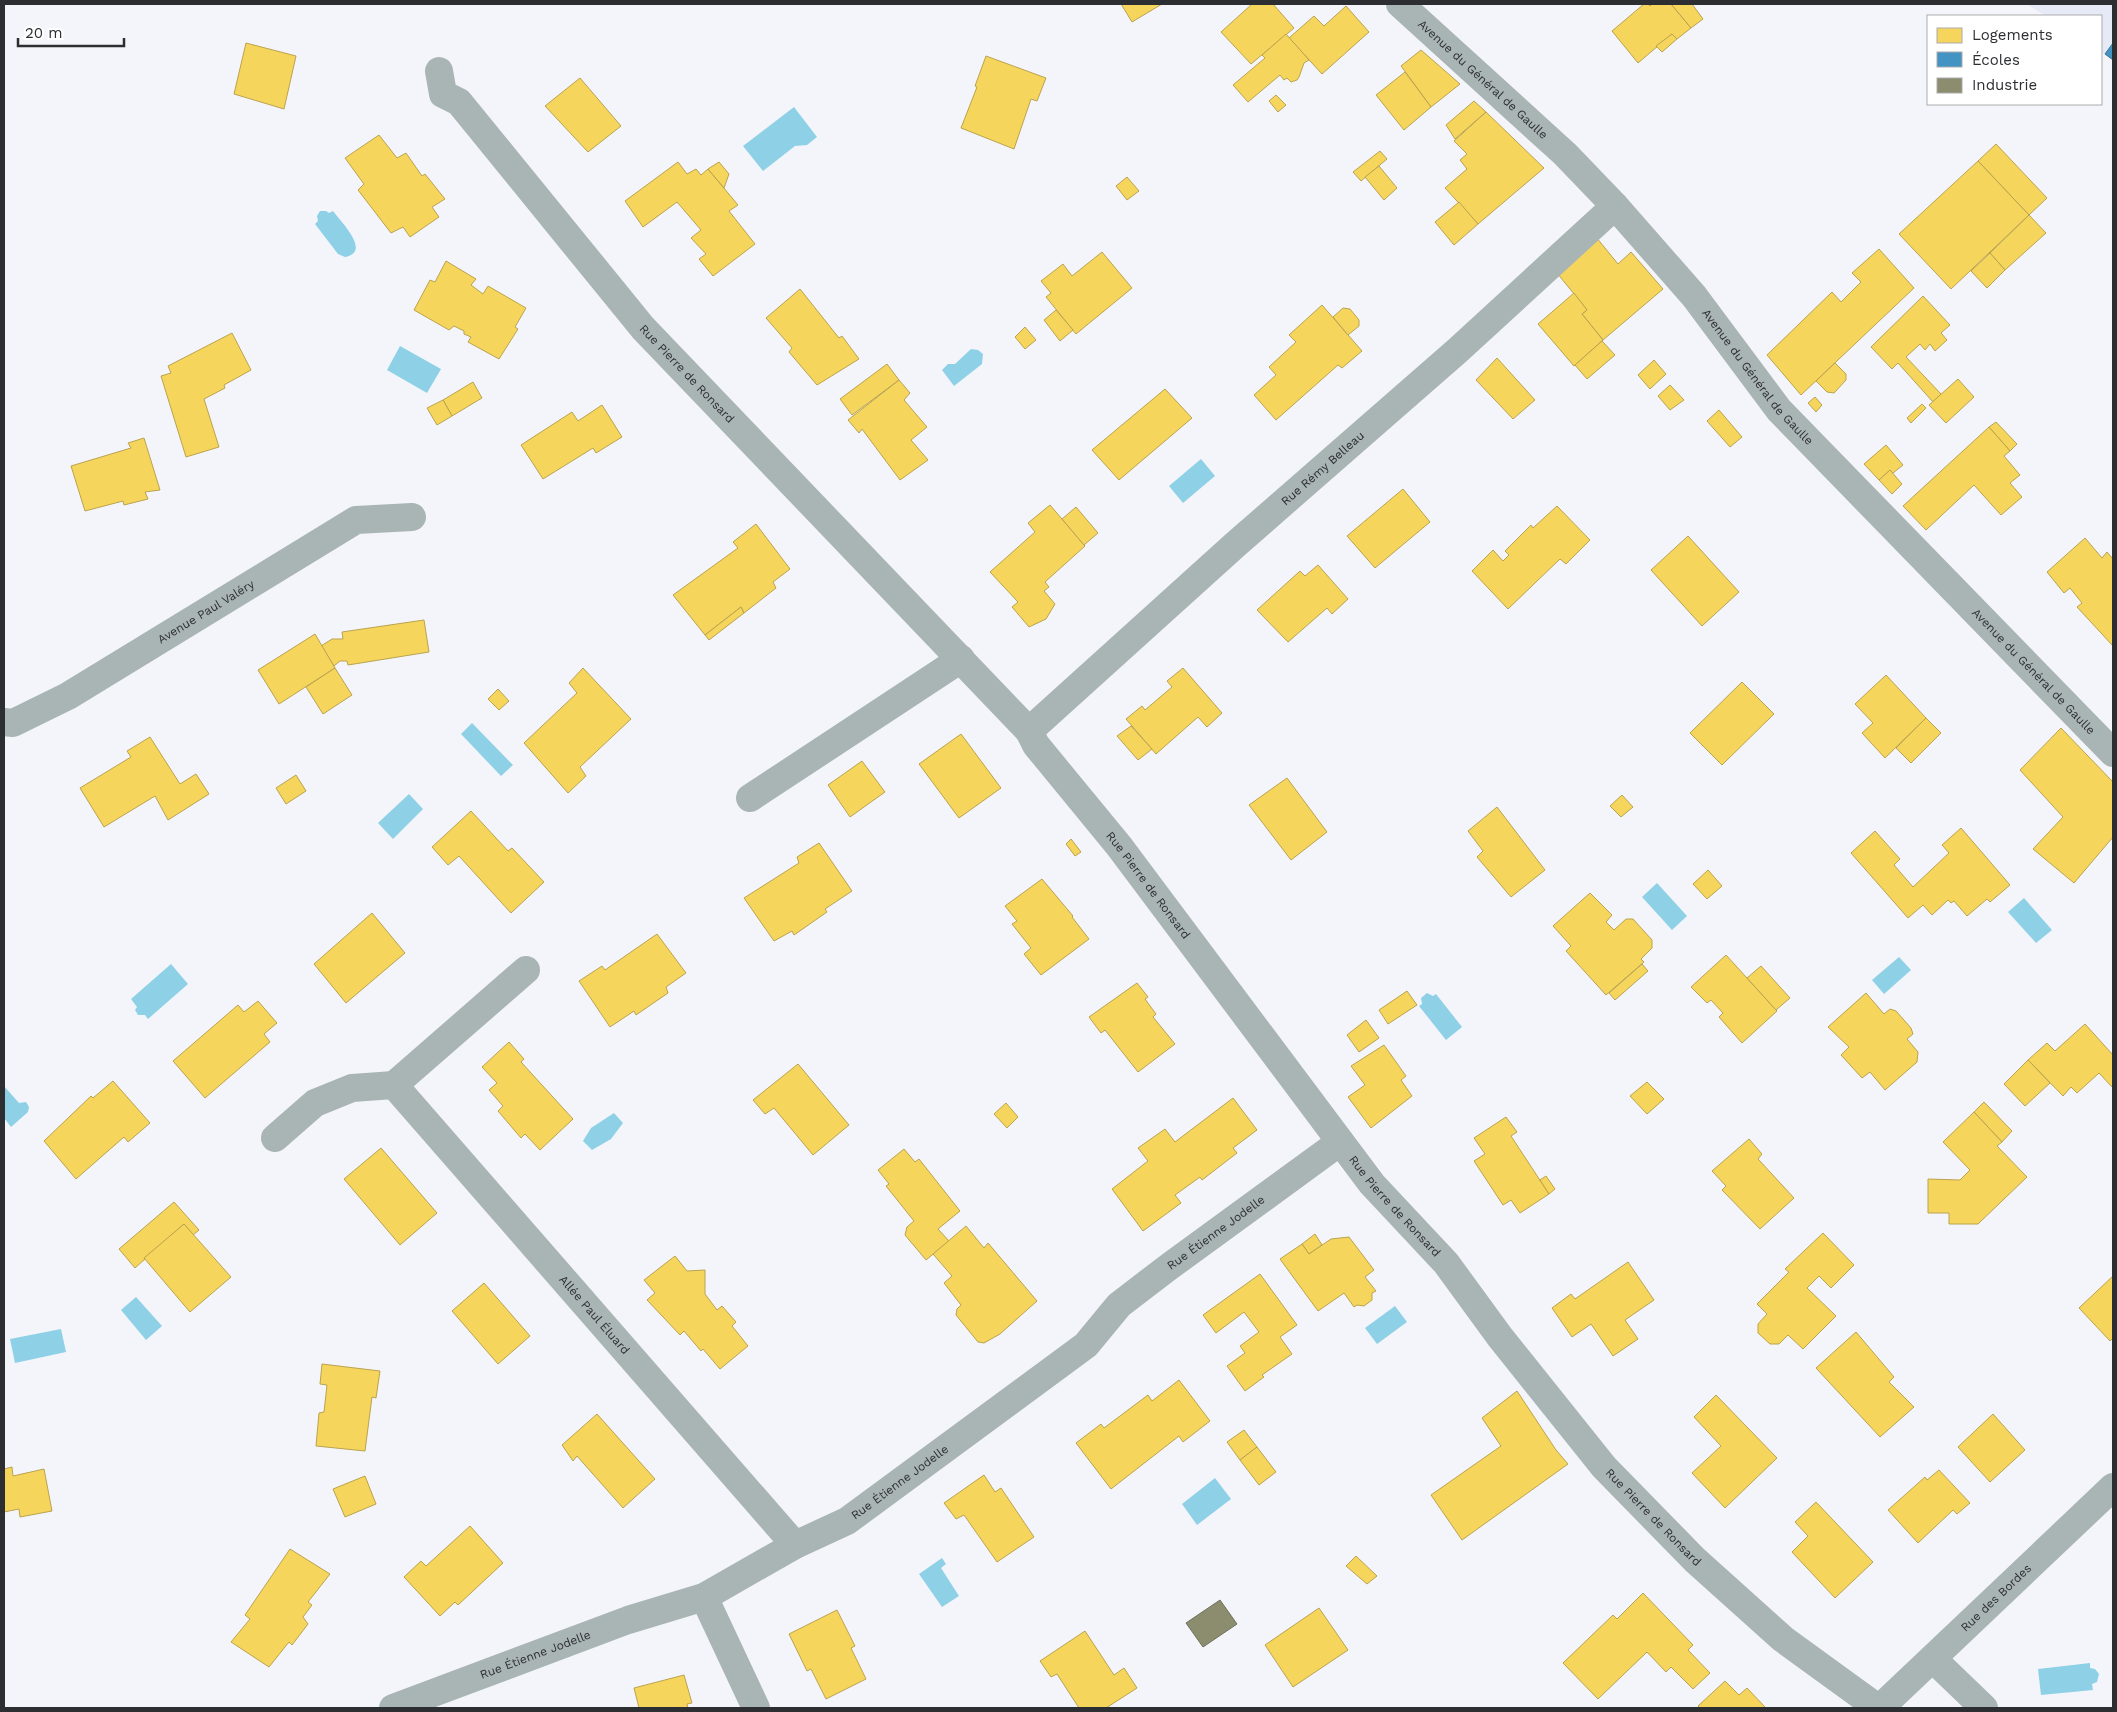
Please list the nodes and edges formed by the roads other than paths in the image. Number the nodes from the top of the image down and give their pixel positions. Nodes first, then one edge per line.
1 (1400, 4) edge
2 (439, 71) dead end
3 (1615, 206) junction
4 (412, 517) dead end
5 (961, 659) junction
6 (4, 722) edge
7 (1028, 731) junction
8 (2113, 753) edge
9 (750, 798) dead end
10 (526, 970) dead end
11 (394, 1085) junction
12 (275, 1138) dead end
13 (1340, 1142) junction
14 (2113, 1487) edge
15 (795, 1545) junction
16 (704, 1597) junction
17 (1934, 1659) junction
18 (393, 1708) edge
19 (756, 1708) edge
20 (1878, 1708) edge
21 (1984, 1708) edge

1 - 3 street, Avenue du Général de Gaulle
2 - 5 street, Rue Pierre de Ronsard
3 - 7 street, Rue Rémy Belleau
3 - 8 street, Avenue du Général de Gaulle
4 - 6 street, Avenue Paul Valéry
5 - 7 street, Rue Pierre de Ronsard
5 - 9 street
7 - 13 street, Rue Pierre de Ronsard
10 - 11 street
11 - 12 street
11 - 15 street, Allée Paul Éluard
13 - 15 street, Rue Étienne Jodelle
13 - 20 street, Rue Pierre de Ronsard
14 - 17 street, Rue des Bordes
15 - 16 street, Rue Étienne Jodelle
16 - 18 street, Rue Étienne Jodelle
16 - 19 street
17 - 20 street, Rue des Bordes
17 - 21 street

